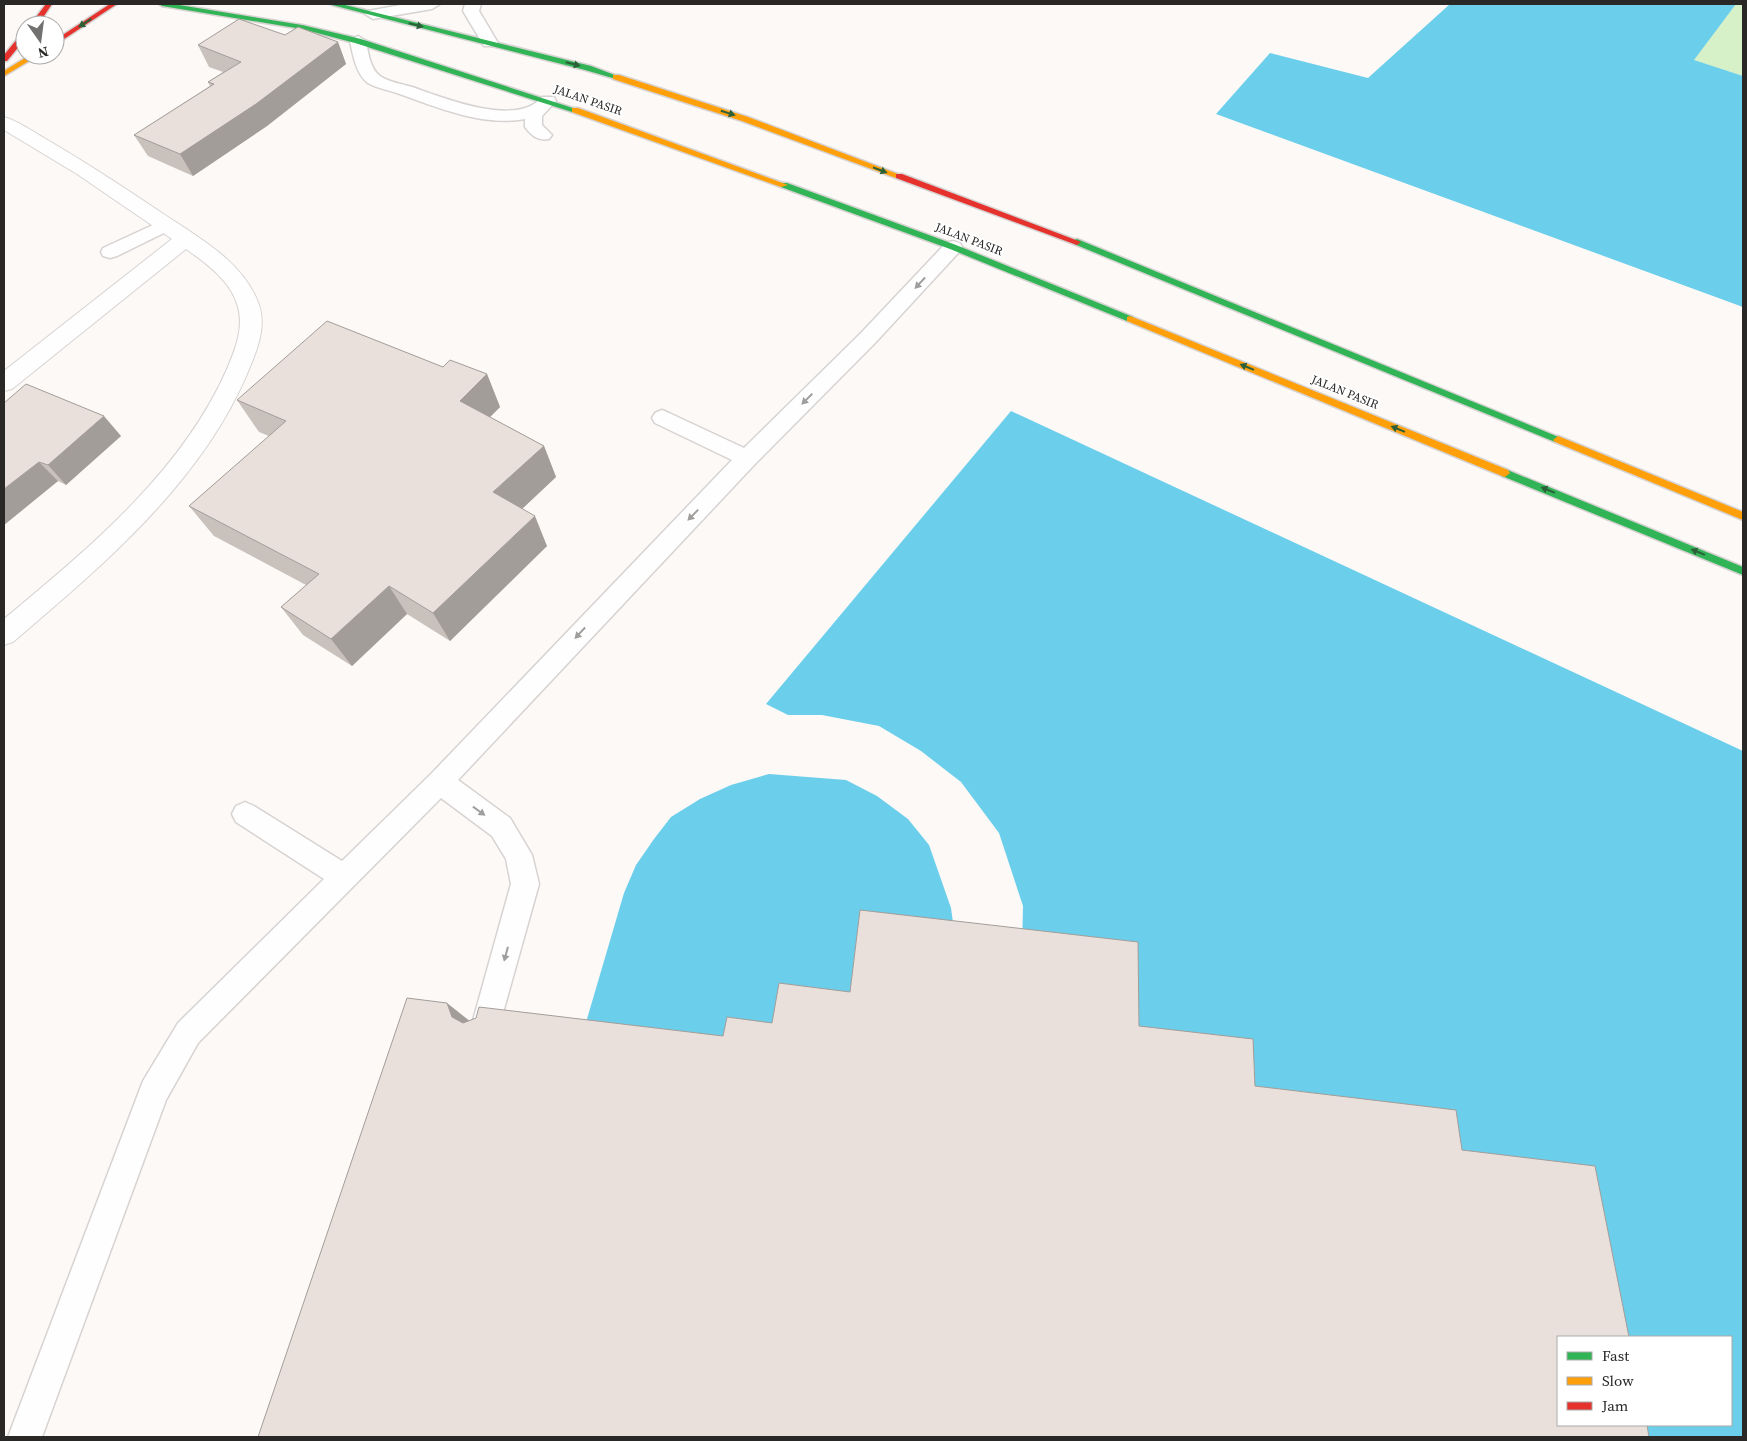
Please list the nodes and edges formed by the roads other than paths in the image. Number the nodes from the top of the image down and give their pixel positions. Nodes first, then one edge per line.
1 (50, 4) edge
2 (88, 4) edge
3 (102, 4) edge
4 (114, 4) edge
5 (162, 4) edge
6 (334, 4) edge
7 (432, 4) edge
8 (473, 4) edge
9 (373, 14) junction
10 (42, 15) edge
11 (65, 36) edge
12 (358, 41) junction
13 (490, 43) junction
14 (15, 47) edge
15 (4, 60) edge
16 (19, 65) edge
17 (4, 74) edge
18 (548, 100) junction
19 (533, 113) junction
20 (4, 123) edge
21 (543, 136) dead end
22 (166, 225) junction
23 (185, 239) junction
24 (953, 247) junction
25 (110, 252) dead end
26 (4, 383) edge
27 (662, 418) dead end
28 (747, 458) junction
29 (1743, 516) edge
30 (1743, 570) edge
31 (4, 634) edge
32 (440, 782) junction
33 (245, 814) dead end
34 (345, 878) junction
35 (487, 1024) edge
36 (25, 1437) edge

1 - 10 main road
2 - 3 main road
4 -> 11 main road
5 - 12 main road, JALAN PASIR
6 - 9 main road, JALAN PASIR
7 - 9 lane
8 - 13 lane
9 -> 13 main road, JALAN PASIR
12 - 18 main road, JALAN PASIR
12 - 19 lane
13 -> 29 main road, JALAN PASIR
14 - 15 main road
16 - 17 main road
18 - 19 lane
18 - 24 main road, JALAN PASIR
19 - 21 lane
20 - 22 street
22 - 23 street
22 - 25 lane
23 - 26 street
23 - 31 street
24 -> 28 lane
30 -> 24 main road, JALAN PASIR
27 - 28 lane
28 -> 32 lane
32 - 34 lane
32 -> 35 lane
33 - 34 lane
34 - 36 lane

